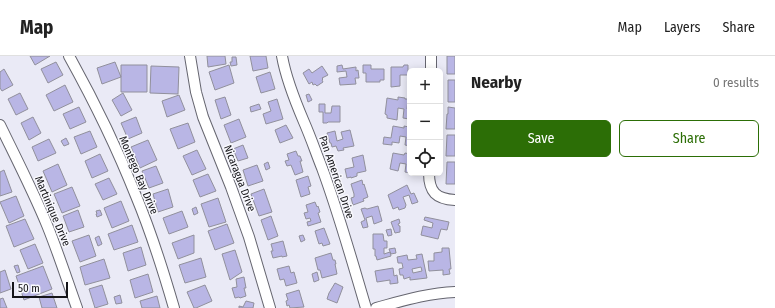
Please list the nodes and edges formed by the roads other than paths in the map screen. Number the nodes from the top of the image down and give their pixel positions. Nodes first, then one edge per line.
1 (69, 56) edge
2 (190, 56) edge
3 (282, 56) edge
4 (431, 56) edge
5 (431, 68) edge
6 (0, 125) edge
7 (429, 176) edge
8 (455, 200) edge
9 (455, 292) edge
10 (76, 308) edge
11 (174, 308) edge
12 (270, 308) edge
13 (366, 308) edge
14 (376, 308) edge

1 - 11 street, Montego Bay Drive
2 - 12 street, Nicaragua Drive
3 - 13 street, Pan American Drive
4 - 5 street
6 - 10 street, Martinique Drive
7 - 8 street
9 - 14 street

